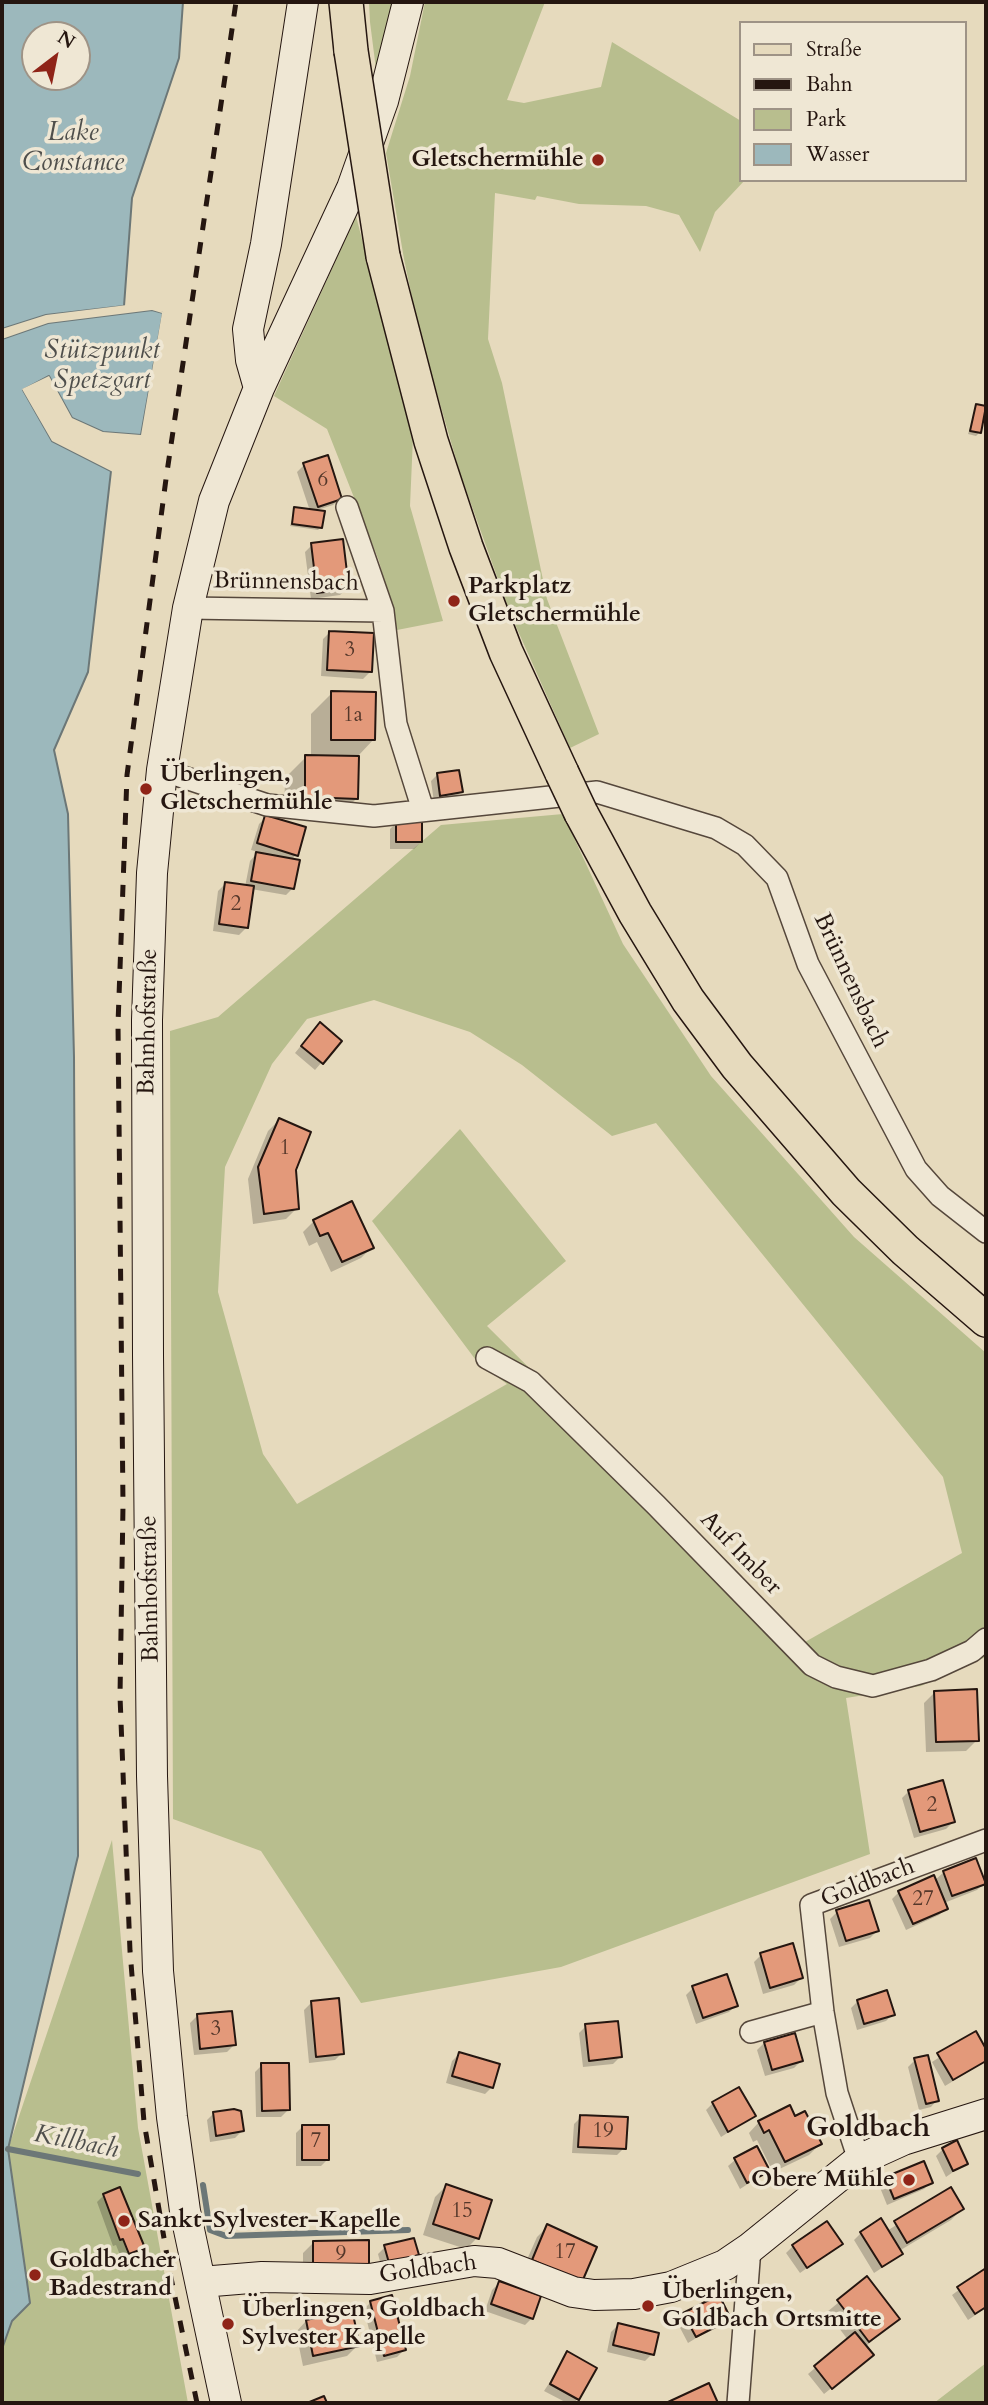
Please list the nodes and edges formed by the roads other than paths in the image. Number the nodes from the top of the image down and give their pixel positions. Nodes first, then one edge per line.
1 (303, 2) edge
2 (346, 2) edge
3 (408, 2) edge
4 (259, 388) junction
5 (347, 508) dead end
6 (188, 608) junction
7 (383, 611) junction
8 (162, 770) junction
9 (423, 810) junction
10 (986, 1232) edge
11 (986, 1320) edge
12 (487, 1358) dead end
13 (986, 1639) edge
14 (986, 1840) edge
15 (823, 2012) junction
16 (751, 2032) dead end
17 (986, 2114) edge
18 (859, 2160) junction
19 (750, 2248) junction
20 (201, 2282) junction
21 (226, 2403) edge
22 (737, 2403) edge

1 - 4 street
2 - 11 main road, bridge
3 - 4 street, Bahnhofstraße
4 - 6 street, Bahnhofstraße
5 - 7 street, Brünnensbach
6 - 7 street, Brünnensbach
6 - 8 street, Bahnhofstraße
7 - 9 street, Brünnensbach
8 - 9 street, Brünnensbach
8 - 20 street, Bahnhofstraße
9 - 10 street, Brünnensbach
12 - 13 street, Auf Imber
14 - 15 street, Goldbach
15 - 16 street
15 - 18 street, Goldbach
17 - 18 street, Goldbach
18 - 19 street, Goldbach
19 - 20 street, Goldbach
19 - 22 street
20 - 21 street, Bahnhofstraße

